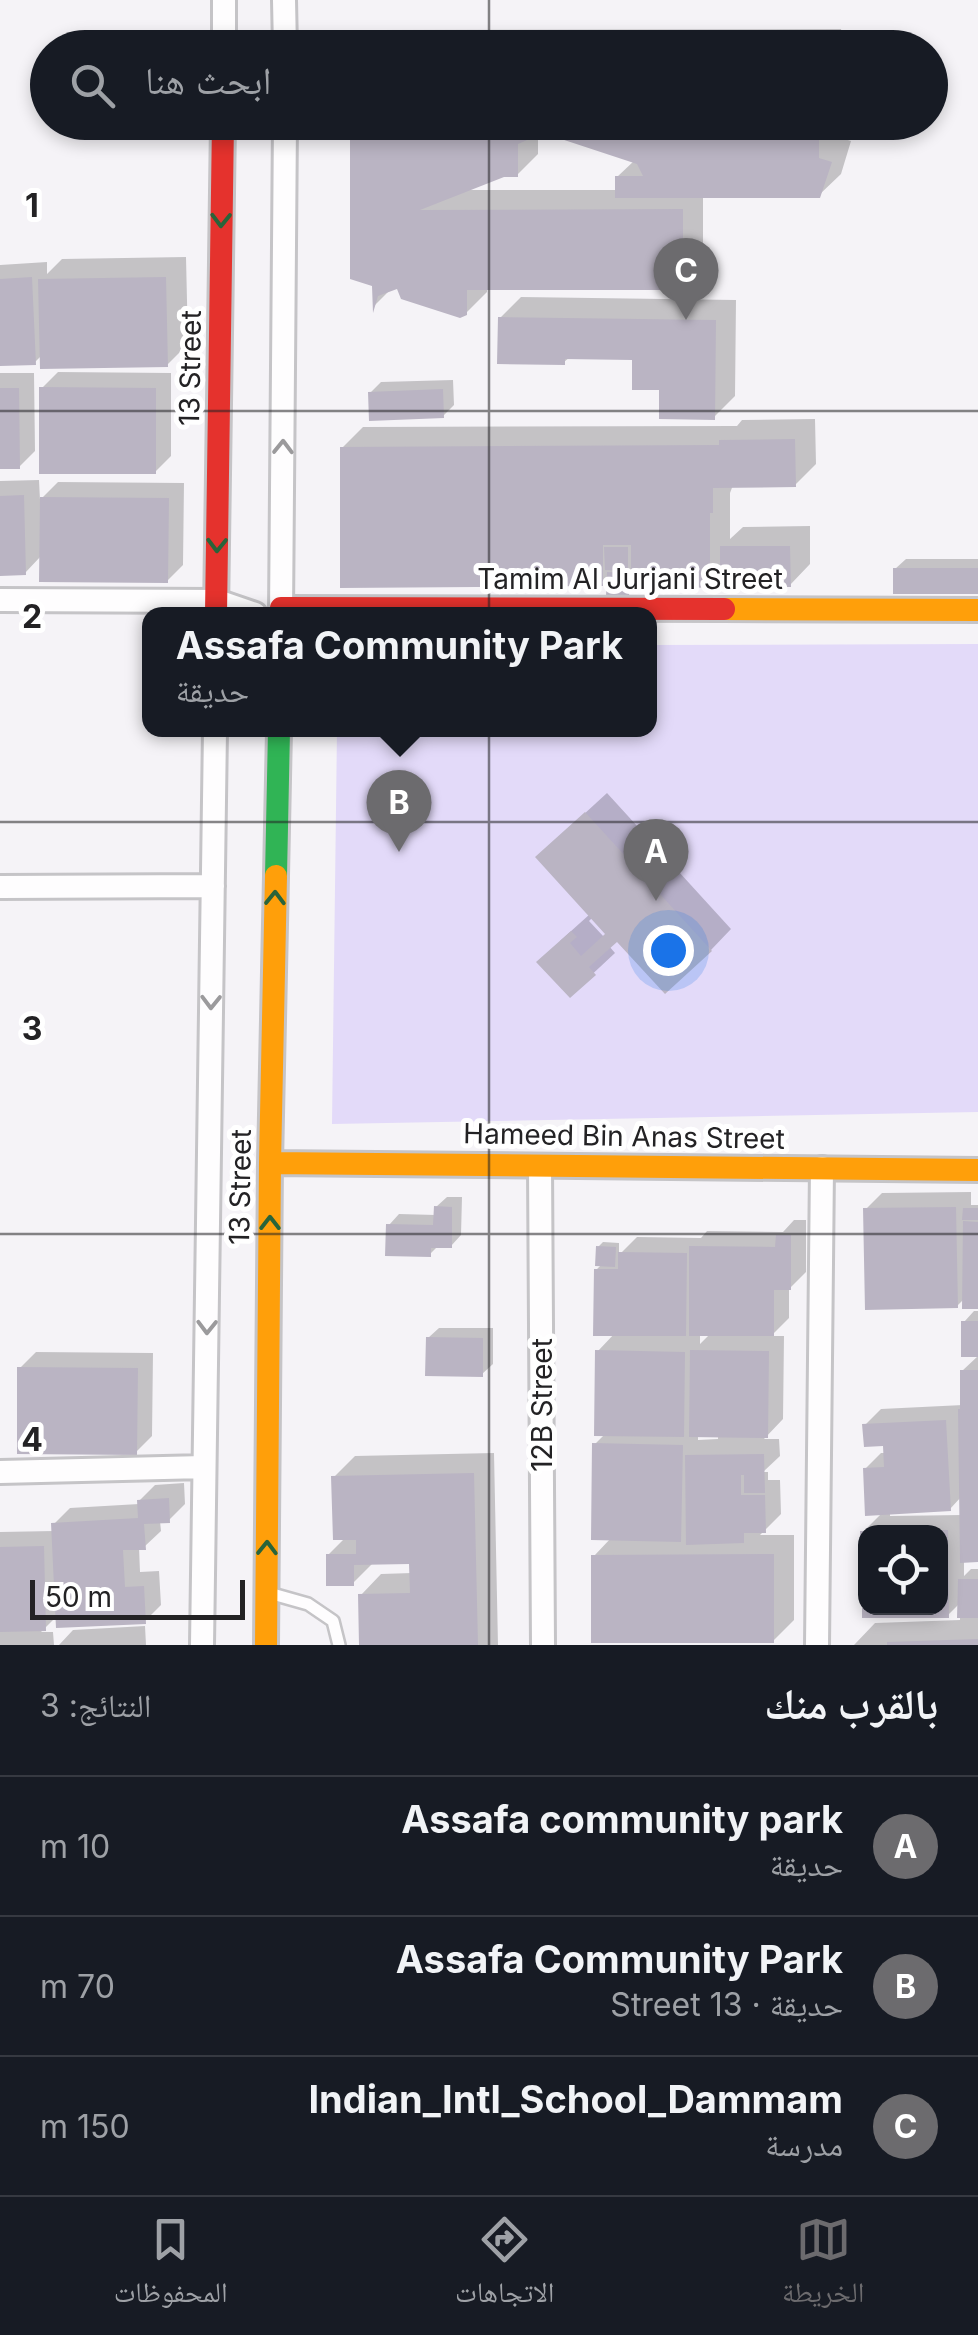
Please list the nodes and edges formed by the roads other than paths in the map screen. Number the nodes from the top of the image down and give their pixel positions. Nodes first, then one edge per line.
1 (224, 0) edge
2 (284, 0) edge
3 (224, 30) edge
4 (285, 30) edge
5 (223, 140) edge
6 (285, 140) edge
7 (0, 600) edge
8 (189, 607) edge
9 (216, 607) edge
10 (281, 607) edge
11 (657, 610) edge
12 (978, 610) edge
13 (215, 737) edge
14 (279, 737) edge
15 (213, 886) junction
16 (0, 888) edge
17 (270, 1163) junction
18 (540, 1166) junction
19 (822, 1168) junction
20 (978, 1170) edge
21 (204, 1467) junction
22 (0, 1472) edge
23 (266, 1592) junction
24 (202, 1645) edge
25 (266, 1645) edge
26 (339, 1645) edge
27 (543, 1645) edge
28 (818, 1645) edge

1 - 3 street
2 - 4 street
5 -> 9 street, 13 Street
10 -> 6 street
7 - 8 street
11 - 12 street, Tamim Al Jurjani Street
13 - 15 street, 13 Street
17 -> 14 street, 13 Street
15 - 16 street
15 -> 21 street, 13 Street
17 - 18 street, Hameed Bin Anas Street
23 -> 17 street, 13 Street
18 - 19 street, Hameed Bin Anas Street
18 - 27 street, 12B Street
19 - 20 street, Hameed Bin Anas Street
19 - 28 street
21 - 22 street
21 - 24 street, 13 Street
23 - 25 street, 13 Street
23 - 26 lane

